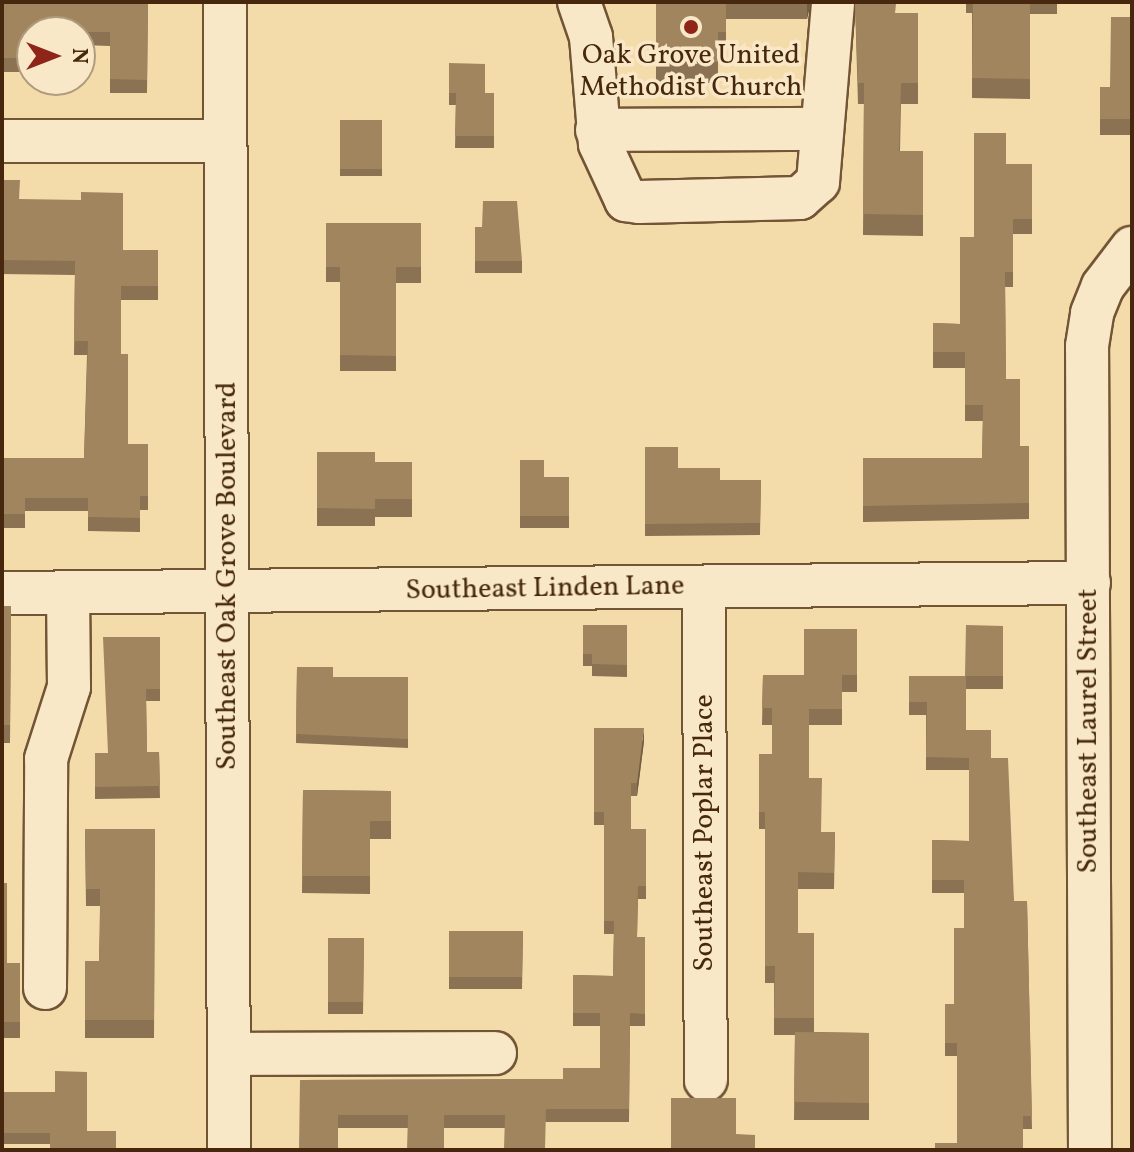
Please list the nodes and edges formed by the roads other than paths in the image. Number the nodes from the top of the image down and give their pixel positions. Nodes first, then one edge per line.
1 (225, 2) edge
2 (579, 2) edge
3 (833, 2) edge
4 (821, 129) junction
5 (597, 130) junction
6 (2, 141) edge
7 (225, 141) junction
8 (1132, 248) edge
9 (1089, 583) junction
10 (704, 587) junction
11 (2, 593) edge
12 (68, 593) junction
13 (228, 593) junction
14 (45, 988) dead end
15 (495, 1053) dead end
16 (229, 1054) junction
17 (706, 1080) dead end
18 (229, 1150) edge
19 (1090, 1150) edge

1 - 7 street, Southeast Oak Grove Boulevard
2 - 5 street
3 - 4 street
4 - 5 street
4 - 5 street
6 - 7 street
7 - 13 street, Southeast Oak Grove Boulevard
8 - 9 street, Southeast Laurel Street
9 - 10 street, Southeast Linden Lane
9 - 19 street, Southeast Laurel Street
10 - 13 street, Southeast Linden Lane
10 - 17 street, Southeast Poplar Place
11 - 12 street, Southeast Linden Lane
12 - 13 street, Southeast Linden Lane
12 - 14 street
13 - 16 street, Southeast Oak Grove Boulevard
15 - 16 street
16 - 18 street, Southeast Oak Grove Boulevard

